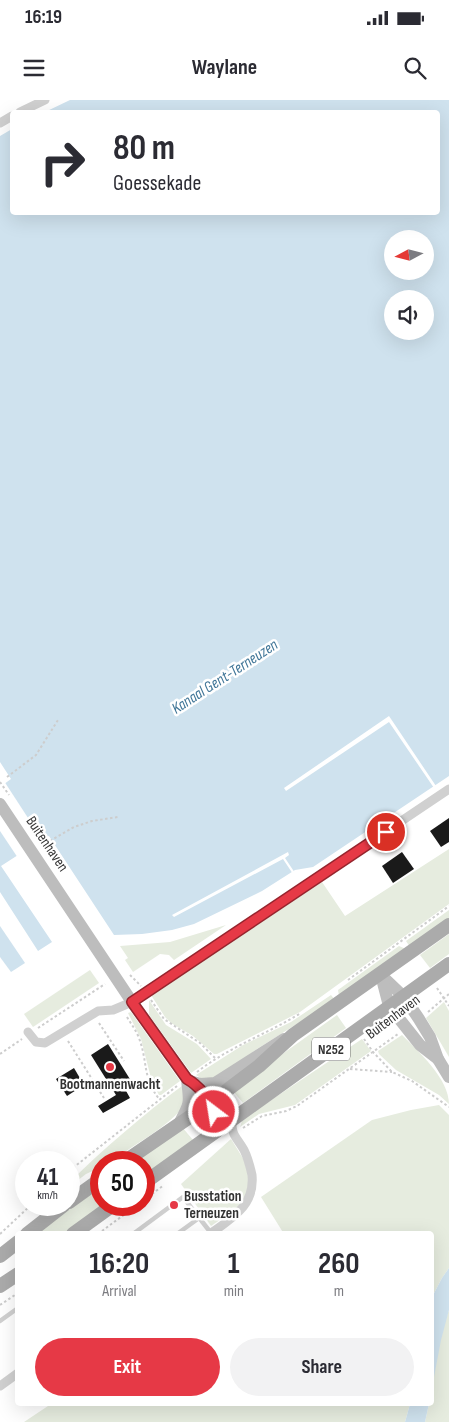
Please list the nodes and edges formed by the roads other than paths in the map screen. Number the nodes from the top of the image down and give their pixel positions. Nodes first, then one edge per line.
1 (45, 100) edge
2 (24, 110) edge
3 (449, 789) edge
4 (0, 804) edge
5 (449, 925) edge
6 (449, 964) edge
7 (380, 975) junction
8 (404, 997) junction
9 (132, 1002) junction
10 (389, 1006) junction
11 (29, 1033) road end
12 (293, 1035) junction
13 (438, 1059) junction
14 (449, 1077) edge
15 (190, 1081) junction
16 (210, 1103) junction
17 (232, 1118) junction
18 (180, 1122) junction
19 (210, 1134) junction
20 (139, 1151) edge
21 (155, 1175) edge
22 (50, 1216) edge
23 (98, 1216) edge
24 (199, 1218) junction
25 (31, 1231) edge
26 (77, 1231) edge
27 (137, 1231) edge
28 (181, 1231) edge
29 (209, 1231) edge
30 (214, 1231) edge
31 (15, 1244) edge
32 (0, 1256) edge
33 (15, 1276) edge
34 (0, 1286) edge
35 (15, 1310) edge
36 (0, 1320) edge
37 (15, 1375) edge
38 (0, 1386) edge

1 - 2 street
3 - 9 street
4 - 9 main road, Buitenhaven
5 - 7 main road, N252
6 - 8 main road, N252
7 - 8 main road
7 - 10 main road
7 - 12 main road, N252
8 - 10 main road, N252
8 - 13 main road
9 - 11 street
9 - 15 main road, Buitenhaven
10 - 13 main road
10 - 17 main road, Buitenhaven / N252
12 - 15 main road, N252
12 - 16 main road, N252
13 - 14 main road
15 - 16 main road, Buitenhaven
15 - 18 main road
16 - 18 main road, N252
16 - 19 main road
17 - 19 main road, Buitenhaven / N252
17 - 30 street
18 - 20 main road, N252
19 - 21 main road, Buitenhaven / N252
22 - 25 main road
23 - 26 main road
24 - 27 lane
24 - 28 lane
24 - 29 lane
31 - 32 main road
33 - 34 main road
35 - 36 lane
37 - 38 street

